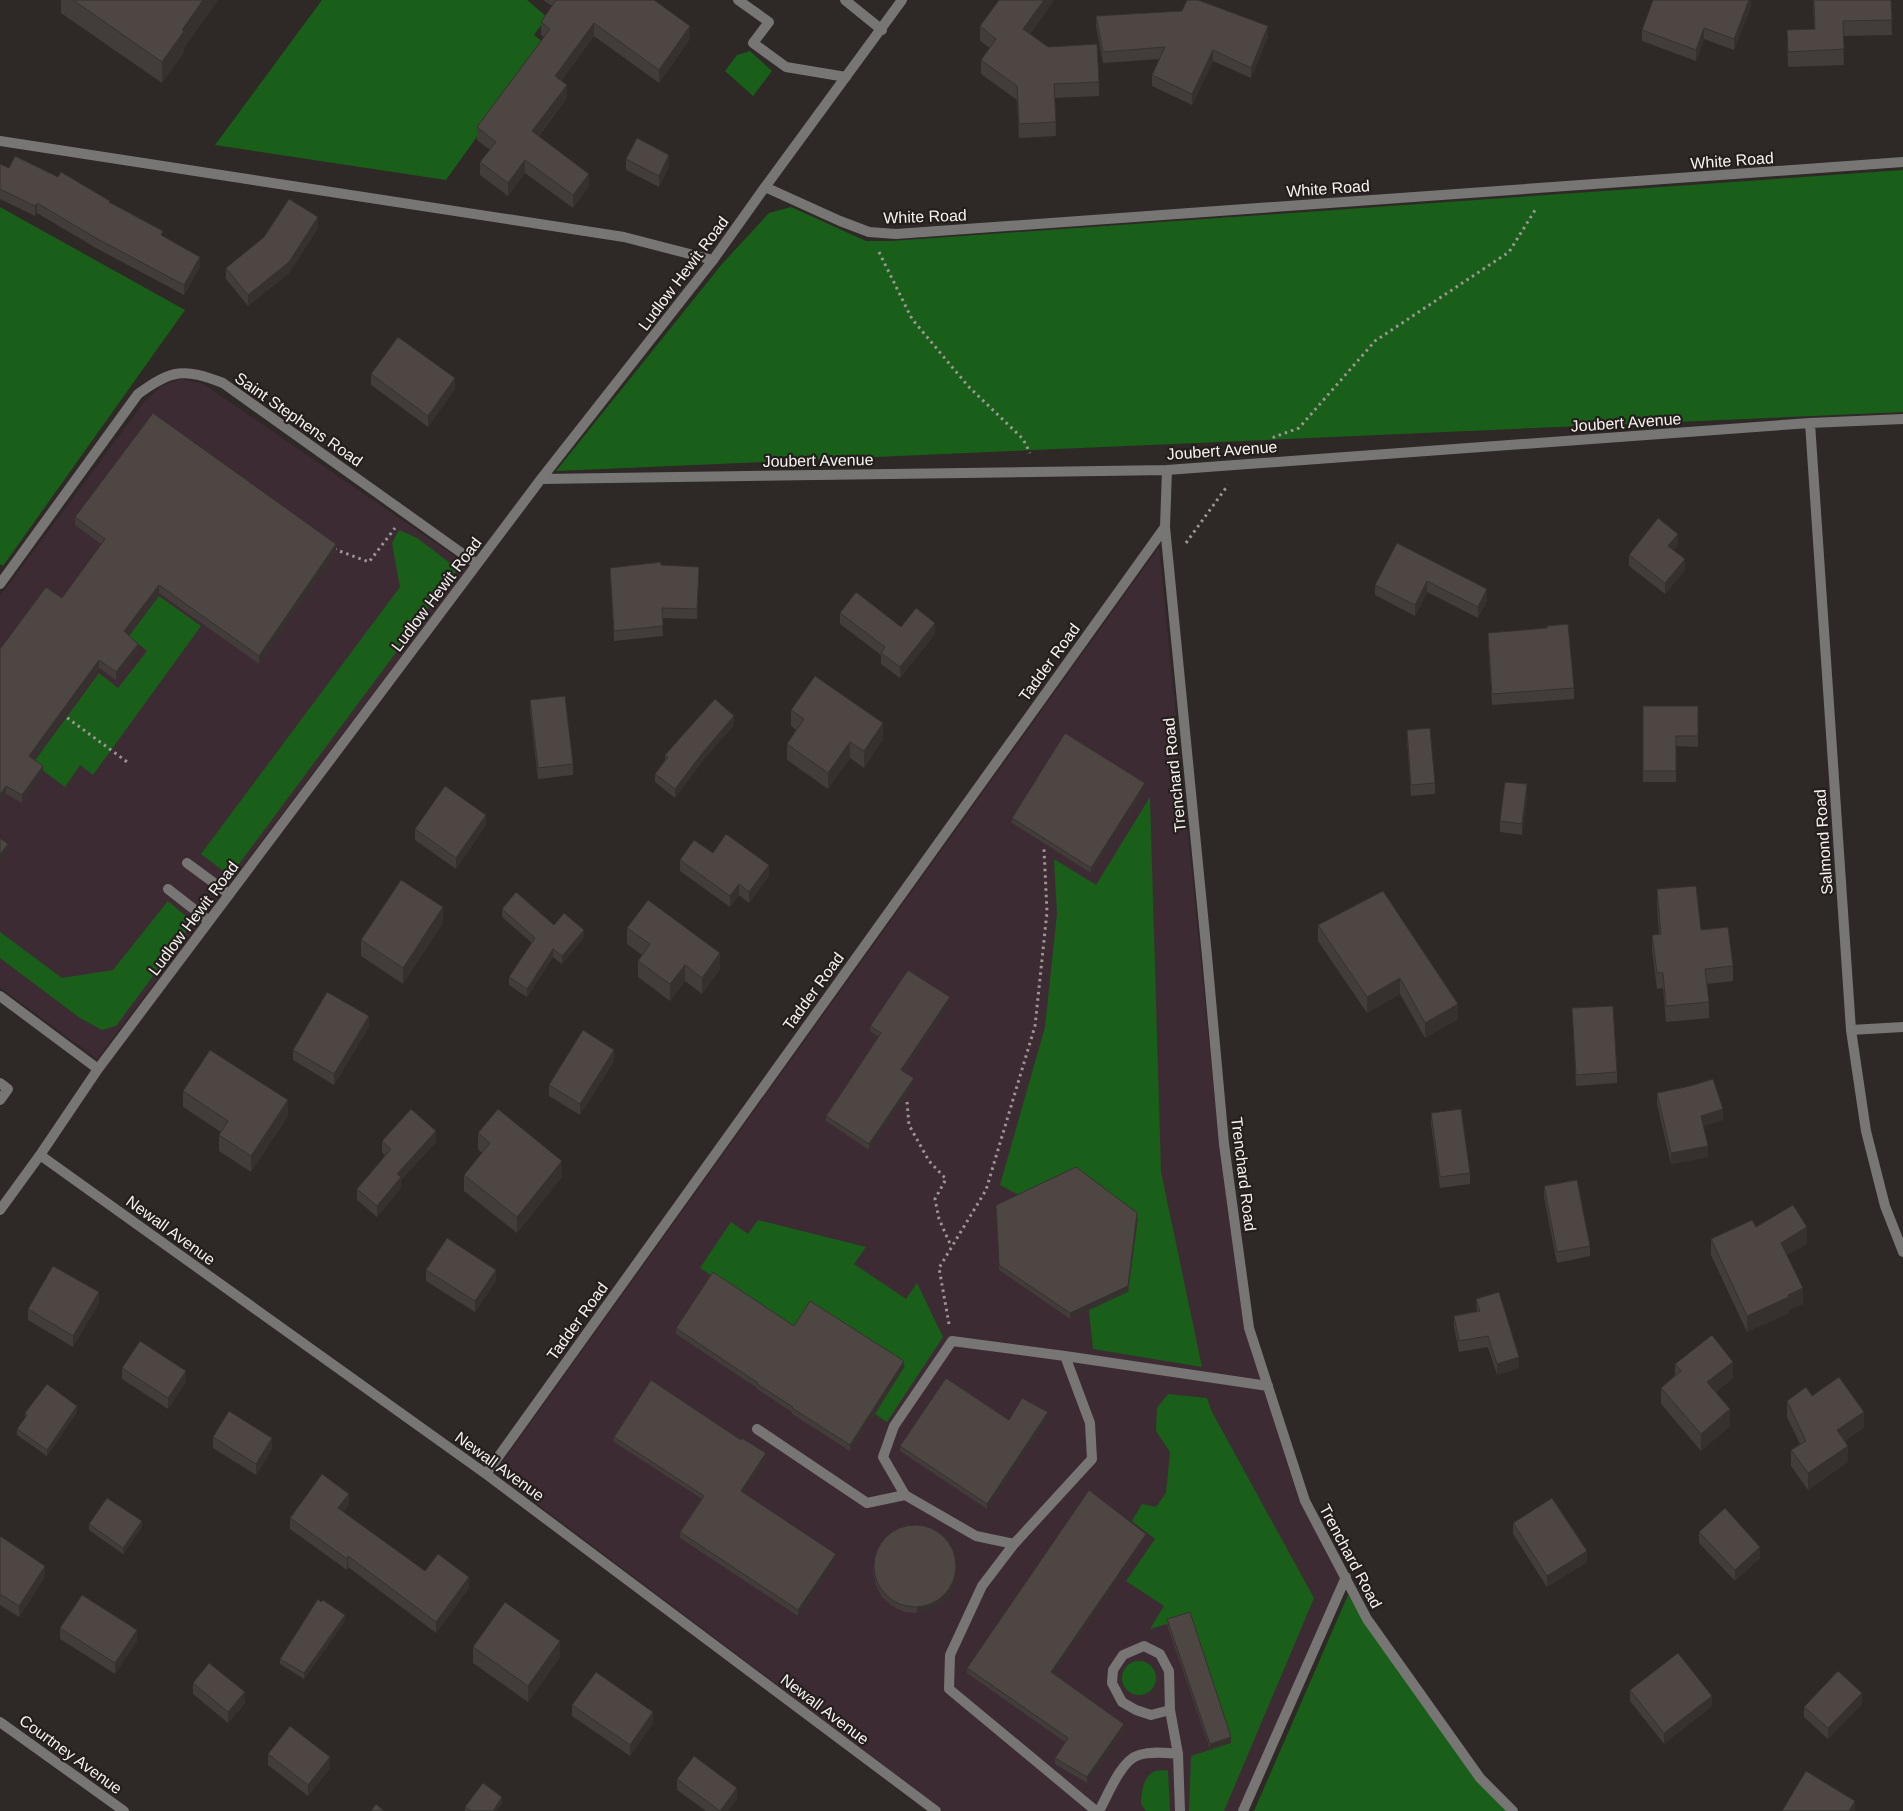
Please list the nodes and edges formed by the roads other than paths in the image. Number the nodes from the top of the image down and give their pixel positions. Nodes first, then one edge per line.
1 (738, 0) edge
2 (845, 0) edge
3 (902, 0) edge
4 (882, 30) junction
5 (846, 77) junction
6 (0, 142) edge
7 (1903, 162) edge
8 (765, 187) junction
9 (713, 260) junction
10 (1903, 419) edge
11 (1810, 423) junction
12 (1167, 470) junction
13 (541, 480) junction
14 (1165, 527) junction
15 (477, 564) junction
16 (0, 584) edge
17 (187, 863) dead end
18 (168, 888) dead end
19 (228, 894) junction
20 (209, 922) junction
21 (0, 996) edge
22 (1903, 1028) edge
23 (1851, 1030) junction
24 (98, 1069) junction
25 (0, 1083) edge
26 (0, 1100) edge
27 (40, 1155) junction
28 (1, 1208) edge
29 (1903, 1252) edge
30 (1065, 1356) junction
31 (1268, 1386) junction
32 (757, 1428) dead end
33 (486, 1474) junction
34 (905, 1495) junction
35 (1014, 1544) junction
36 (1346, 1578) junction
37 (1170, 1710) junction
38 (0, 1722) edge
39 (1178, 1754) junction
40 (124, 1811) edge
41 (936, 1811) edge
42 (1098, 1811) edge
43 (1180, 1811) edge
44 (1243, 1811) edge
45 (1513, 1811) edge

1 - 5 street
2 - 4 street
3 - 4 street, Ludlow Hewit Road
4 - 5 street, Ludlow Hewit Road
5 - 8 street, Ludlow Hewit Road
6 - 9 street
7 - 8 street, White Road
8 - 9 street, Ludlow Hewit Road
9 - 13 street, Ludlow Hewit Road
10 - 11 street, Joubert Avenue
11 - 12 street, Joubert Avenue
11 - 23 street, Salmond Road
12 - 13 street, Joubert Avenue
12 - 14 street, Trenchard Road
13 - 15 street, Ludlow Hewit Road
14 - 31 street, Trenchard Road
14 - 33 street, Tadder Road
15 - 16 street, Saint Stephens Road
15 - 19 street, Ludlow Hewit Road
17 - 19 street
18 - 20 street
19 - 20 street, Ludlow Hewit Road
20 - 24 street, Ludlow Hewit Road
21 - 24 street
22 - 23 street
23 - 29 street, Salmond Road
24 - 27 street, Ludlow Hewit Road
25 - 26 street
27 - 28 street, Ludlow Hewit Road
27 - 33 street, Newall Avenue
30 - 31 street
30 - 34 street
30 - 35 street
31 - 36 street, Trenchard Road
32 - 34 street
33 - 41 street, Newall Avenue
34 - 35 street
35 - 42 street
36 - 44 street
36 - 45 street, Trenchard Road
37 - 37 street
37 - 39 street
38 - 40 street, Courtney Avenue
39 - 42 street
39 - 43 street

